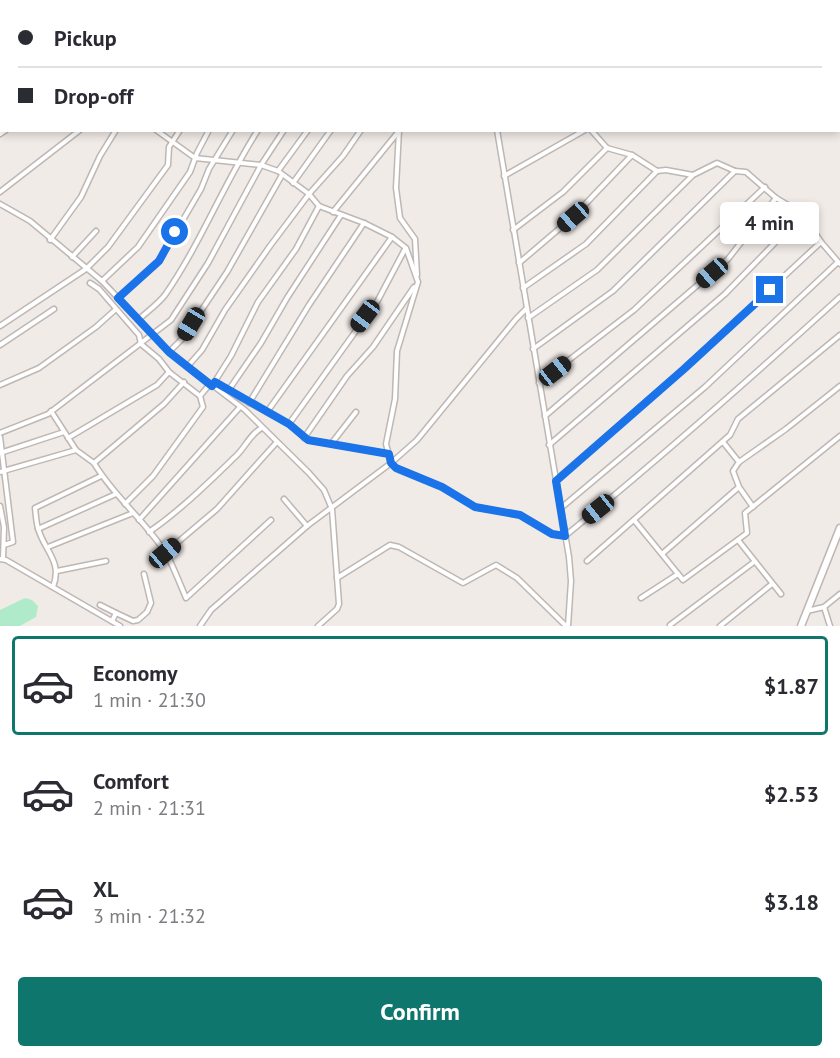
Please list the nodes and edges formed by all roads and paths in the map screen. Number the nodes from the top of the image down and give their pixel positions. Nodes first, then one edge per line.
1 (77, 132) edge
2 (115, 132) edge
3 (159, 132) edge
4 (179, 132) edge
5 (208, 132) edge
6 (232, 132) edge
7 (257, 132) edge
8 (283, 132) edge
9 (307, 132) edge
10 (330, 132) edge
11 (360, 132) edge
12 (397, 132) edge
13 (399, 132) edge
14 (497, 132) edge
15 (581, 132) edge
16 (593, 132) edge
17 (173, 142) junction
18 (607, 148) junction
19 (632, 155) junction
20 (195, 158) junction
21 (216, 159) junction
22 (237, 162) junction
23 (261, 165) junction
24 (278, 171) junction
25 (657, 171) junction
26 (735, 171) junction
27 (282, 175) junction
28 (693, 175) junction
29 (504, 176) junction
30 (293, 183) junction
31 (765, 187) junction
32 (0, 192) edge
33 (309, 194) junction
34 (776, 198) junction
35 (0, 204) edge
36 (319, 206) junction
37 (333, 212) junction
38 (803, 214) junction
39 (341, 215) junction
40 (364, 223) junction
41 (513, 230) junction
42 (96, 231) dead end
43 (392, 237) junction
44 (50, 240) junction
45 (821, 242) junction
46 (406, 248) junction
47 (72, 257) junction
48 (519, 263) junction
49 (839, 263) edge
50 (86, 269) junction
51 (102, 281) junction
52 (417, 282) junction
53 (90, 283) dead end
54 (523, 288) junction
55 (840, 297) edge
56 (118, 298) junction
57 (54, 309) dead end
58 (526, 309) junction
59 (115, 310) junction
60 (528, 318) junction
61 (138, 320) junction
62 (0, 326) edge
63 (840, 334) edge
64 (153, 336) junction
65 (141, 344) junction
66 (0, 345) edge
67 (533, 349) junction
68 (169, 352) junction
69 (187, 368) junction
70 (169, 372) junction
71 (184, 382) junction
72 (212, 384) junction
73 (539, 384) junction
74 (0, 385) edge
75 (840, 386) edge
76 (228, 391) junction
77 (200, 396) junction
78 (249, 403) junction
79 (240, 407) junction
80 (51, 411) junction
81 (267, 412) junction
82 (356, 412) dead end
83 (545, 416) junction
84 (289, 424) junction
85 (262, 428) junction
86 (64, 432) junction
87 (0, 433) edge
88 (840, 436) edge
89 (0, 437) edge
90 (68, 438) junction
91 (304, 438) junction
92 (276, 442) junction
93 (723, 442) junction
94 (331, 444) junction
95 (549, 445) junction
96 (76, 450) junction
97 (1, 453) edge
98 (389, 454) junction
99 (739, 462) junction
100 (94, 463) junction
101 (391, 463) junction
102 (0, 472) edge
103 (6, 472) junction
104 (101, 476) junction
105 (556, 481) junction
106 (739, 487) junction
107 (116, 494) junction
108 (284, 499) dead end
109 (125, 504) junction
110 (0, 506) edge
111 (753, 507) junction
112 (561, 508) junction
113 (332, 509) junction
114 (133, 513) junction
115 (139, 520) junction
116 (271, 520) dead end
117 (634, 520) junction
118 (307, 526) junction
119 (840, 528) edge
120 (38, 529) junction
121 (149, 532) junction
122 (565, 536) junction
123 (738, 540) junction
124 (4, 546) junction
125 (48, 547) junction
126 (165, 553) junction
127 (662, 554) junction
128 (2, 559) edge
129 (106, 561) dead end
130 (587, 561) dead end
131 (754, 562) junction
132 (57, 571) junction
133 (144, 574) dead end
134 (678, 574) junction
135 (337, 578) junction
136 (772, 584) junction
137 (53, 587) junction
138 (781, 594) dead end
139 (840, 594) edge
140 (641, 598) dead end
141 (100, 605) dead end
142 (824, 607) junction
143 (807, 611) junction
144 (116, 613) junction
145 (112, 621) junction
146 (670, 625) edge
147 (120, 626) edge
148 (200, 626) edge
149 (318, 626) edge
150 (567, 626) edge
151 (720, 626) edge
152 (801, 626) edge
153 (830, 626) edge

1 - 32 street
2 - 44 street
3 - 17 street
4 - 17 street
5 - 20 street
6 - 21 street
7 - 22 street
8 - 23 street
9 - 24 street
10 - 30 street
11 - 33 street
12 - 37 street
13 - 52 street
14 - 29 street
15 - 29 street
16 - 18 street
17 - 20 street
17 - 50 street
18 - 19 street
18 - 41 street
19 - 25 street
19 - 48 street
20 - 21 street
20 - 51 street
21 - 22 street
21 - 56 street
22 - 23 street
22 - 61 street
23 - 24 street
23 - 64 street
24 - 27 street
25 - 28 street
25 - 54 street
26 - 28 street
26 - 31 street
26 - 67 street
27 - 30 street
27 - 68 street
28 - 60 street
29 - 41 street
30 - 33 street
31 - 34 street
31 - 73 street
33 - 36 street
33 - 69 street
34 - 38 street
34 - 83 street
35 - 44 street
36 - 37 street
36 - 72 street
37 - 39 street
38 - 45 street
38 - 95 street
39 - 40 street
39 - 76 street
40 - 43 street
40 - 78 street
41 - 48 street
42 - 47 street
43 - 46 street
43 - 81 street
44 - 47 street
45 - 49 street
45 - 105 street
46 - 52 street
46 - 84 street
47 - 50 street
48 - 54 street
49 - 112 street
50 - 51 street
50 - 62 street
51 - 56 street
52 - 91 street
52 - 98 street
53 - 59 street
54 - 58 street
55 - 122 street
56 - 61 street
57 - 66 street
58 - 60 street
58 - 101 street
59 - 65 street
59 - 74 street
60 - 67 street
61 - 64 street
63 - 93 street
64 - 65 street
64 - 68 street
65 - 70 street
65 - 80 street
67 - 73 street
68 - 69 street
69 - 72 street
70 - 71 street
70 - 90 street
71 - 77 street
71 - 100 street
72 - 76 street
72 - 77 street
72 - 79 street
73 - 83 street
75 - 99 street
76 - 78 street
77 - 109 street
78 - 81 street
79 - 85 street
79 - 115 street
80 - 86 street
80 - 87 street
81 - 84 street
82 - 94 street
83 - 95 street
84 - 91 street
85 - 92 street
85 - 121 street
86 - 90 street
86 - 97 street
88 - 111 street
89 - 97 street
90 - 96 street
91 - 94 street
92 - 113 street
92 - 126 street
93 - 99 street
93 - 117 street
94 - 98 street
95 - 105 street
96 - 100 street
96 - 103 street
97 - 103 street
98 - 101 street
99 - 106 street
100 - 104 street
101 - 113 street
101 - 122 street
102 - 103 street
103 - 124 street
104 - 107 street
104 - 120 street
105 - 112 street
106 - 111 street
106 - 127 street
107 - 109 street
107 - 120 street
108 - 118 street
109 - 114 street
110 - 124 street
111 - 123 street
112 - 122 street
113 - 118 street
113 - 135 street
114 - 115 street
114 - 125 street
115 - 121 street
116 - 126 street
117 - 127 street
117 - 130 street
118 - 148 street
119 - 143 highway
120 - 125 street
121 - 126 street
122 - 150 street
123 - 131 street
123 - 134 street
124 - 128 street
125 - 132 street
127 - 134 street
128 - 137 street
129 - 132 street
131 - 136 street
131 - 146 street
132 - 137 street
133 - 144 street
134 - 140 street
135 - 149 street
135 - 150 street
136 - 138 street
136 - 151 street
137 - 145 street
139 - 142 street
141 - 144 street
142 - 143 street
142 - 153 street
143 - 152 highway
144 - 145 street
145 - 147 street

